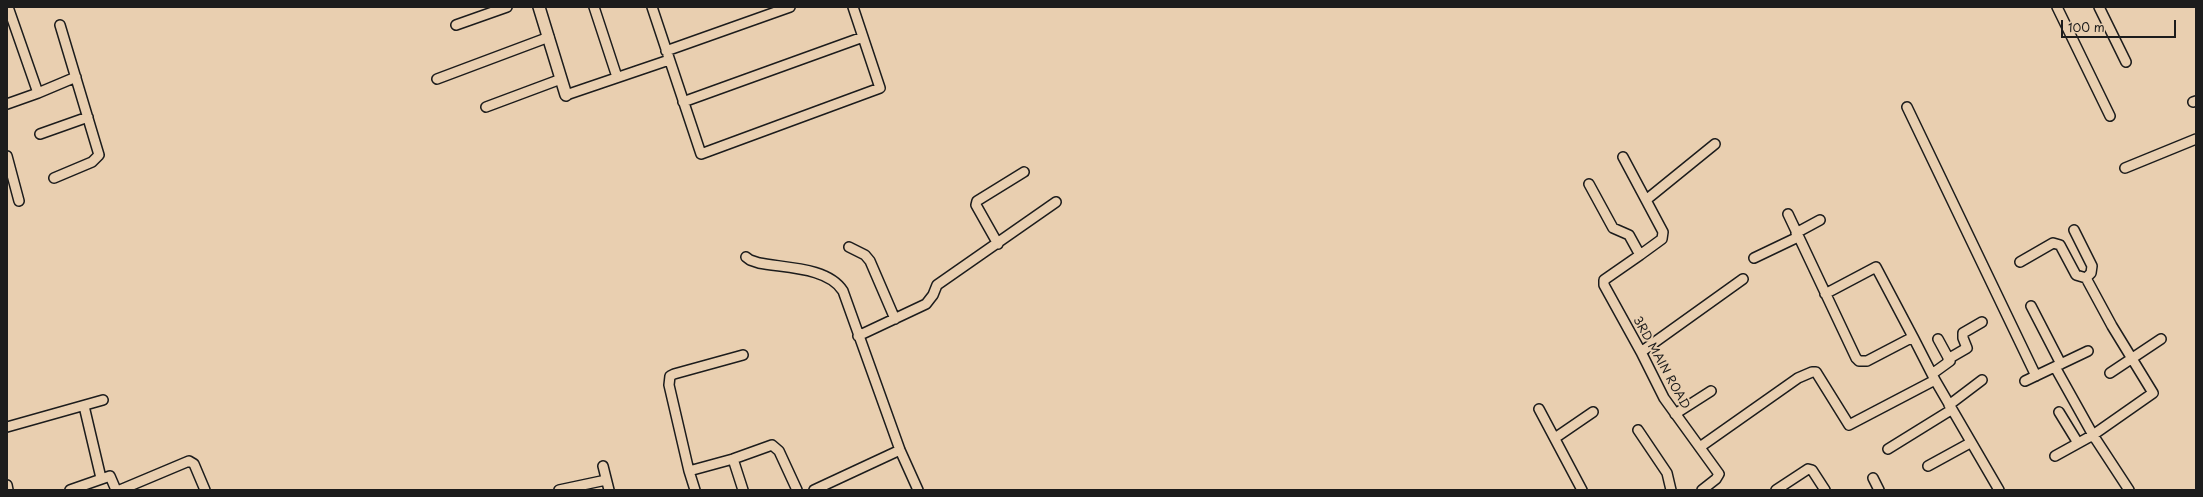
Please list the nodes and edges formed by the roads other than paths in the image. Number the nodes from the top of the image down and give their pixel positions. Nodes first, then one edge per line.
1 (8, 7) edge
2 (507, 7) edge
3 (540, 7) edge
4 (594, 7) edge
5 (652, 7) edge
6 (790, 7) edge
7 (853, 7) edge
8 (2057, 7) edge
9 (2099, 7) edge
10 (60, 25) dead end
11 (456, 25) dead end
12 (549, 37) junction
13 (863, 37) junction
14 (668, 56) junction
15 (2126, 62) dead end
16 (76, 77) junction
17 (561, 78) junction
18 (617, 78) junction
19 (437, 80) dead end
20 (38, 92) junction
21 (566, 95) joint
22 (683, 102) junction
23 (7, 104) edge
24 (486, 107) dead end
25 (1907, 107) dead end
26 (2110, 116) dead end
27 (88, 117) junction
28 (40, 134) dead end
29 (2196, 139) edge
30 (1715, 144) dead end
31 (7, 156) edge
32 (1623, 157) dead end
33 (2125, 168) dead end
34 (1024, 172) dead end
35 (54, 178) dead end
36 (1589, 184) dead end
37 (1646, 200) junction
38 (19, 202) dead end
39 (1056, 202) dead end
40 (1788, 214) dead end
41 (1820, 220) dead end
42 (2074, 230) dead end
43 (1797, 235) junction
44 (998, 244) junction
45 (849, 247) dead end
46 (1640, 255) junction
47 (746, 257) dead end
48 (1754, 258) dead end
49 (2020, 262) dead end
50 (2086, 278) junction
51 (1743, 280) dead end
52 (1825, 294) junction
53 (2031, 306) dead end
54 (895, 319) junction
55 (1982, 322) dead end
56 (858, 336) junction
57 (1913, 337) junction
58 (1938, 339) dead end
59 (2161, 339) dead end
60 (2088, 351) dead end
61 (1642, 352) junction
62 (743, 354) dead end
63 (2131, 358) junction
64 (1948, 359) junction
65 (2058, 365) junction
66 (2110, 373) dead end
67 (2036, 376) junction
68 (1933, 377) junction
69 (1982, 380) dead end
70 (2025, 382) dead end
71 (1711, 391) dead end
72 (104, 400) dead end
73 (84, 406) junction
74 (1950, 407) junction
75 (1539, 409) dead end
76 (1593, 412) dead end
77 (2059, 412) dead end
78 (1676, 414) junction
79 (7, 427) edge
80 (1638, 430) dead end
81 (2094, 435) junction
82 (1554, 438) junction
83 (1970, 443) junction
84 (2078, 443) junction
85 (1700, 448) junction
86 (1888, 449) dead end
87 (900, 450) junction
88 (2055, 456) dead end
89 (733, 459) junction
90 (603, 466) dead end
91 (1928, 466) dead end
92 (689, 471) junction
93 (101, 478) junction
94 (1873, 478) dead end
95 (606, 480) junction
96 (7, 485) edge
97 (8, 490) edge
98 (70, 490) edge
99 (116, 490) edge
100 (120, 490) edge
101 (205, 490) edge
102 (559, 490) edge
103 (608, 490) edge
104 (695, 490) edge
105 (744, 490) edge
106 (797, 490) edge
107 (814, 490) edge
108 (918, 490) edge
109 (1582, 490) edge
110 (1671, 490) edge
111 (1702, 490) edge
112 (1776, 490) edge
113 (1825, 490) edge
114 (1879, 490) edge
115 (1999, 490) edge
116 (2129, 490) edge

1 - 20 street
2 - 11 street
3 - 12 street
4 - 18 street
5 - 14 street
6 - 14 street
7 - 13 street
8 - 26 street
9 - 15 street
10 - 16 street
12 - 17 street
12 - 19 street
13 - 22 street
13 - 22 street
14 - 18 street
14 - 22 street
16 - 20 street
16 - 27 street
17 - 21 street
17 - 24 street
18 - 21 street
20 - 23 street
25 - 67 street
27 - 28 street
27 - 35 street
29 - 33 street
30 - 37 street
31 - 38 street
32 - 37 street
34 - 44 street
36 - 46 street
37 - 46 street
39 - 44 street
40 - 43 street
41 - 43 street
42 - 50 street
43 - 48 street
43 - 52 street
44 - 54 street
45 - 54 street
46 - 61 street, 3RD MAIN ROAD
47 - 56 street
49 - 50 street
50 - 63 street
51 - 61 street
52 - 57 street
52 - 57 street
53 - 65 street
54 - 56 street
55 - 64 street
56 - 87 street
57 - 68 street
58 - 64 street
59 - 63 street
60 - 65 street
61 - 78 street, 3RD MAIN ROAD
62 - 92 street
63 - 66 street
63 - 81 street
64 - 68 street
65 - 67 street
65 - 81 street
67 - 70 street
68 - 74 street
68 - 85 street
69 - 74 street
71 - 78 street
72 - 73 street
73 - 79 street
73 - 93 street
74 - 83 street
74 - 86 street
75 - 82 street
76 - 82 street
77 - 84 street
78 - 85 street, 3RD MAIN ROAD
80 - 110 street
81 - 84 street
81 - 116 street
82 - 109 street
83 - 91 street
83 - 115 street
84 - 88 street
85 - 111 street, 3RD MAIN ROAD
87 - 107 street
87 - 108 street
89 - 92 street
89 - 105 street
89 - 106 street
90 - 95 street
92 - 104 street
93 - 98 street
93 - 99 street
94 - 114 street
95 - 102 street
95 - 103 street
96 - 97 street
100 - 101 street
112 - 113 street

